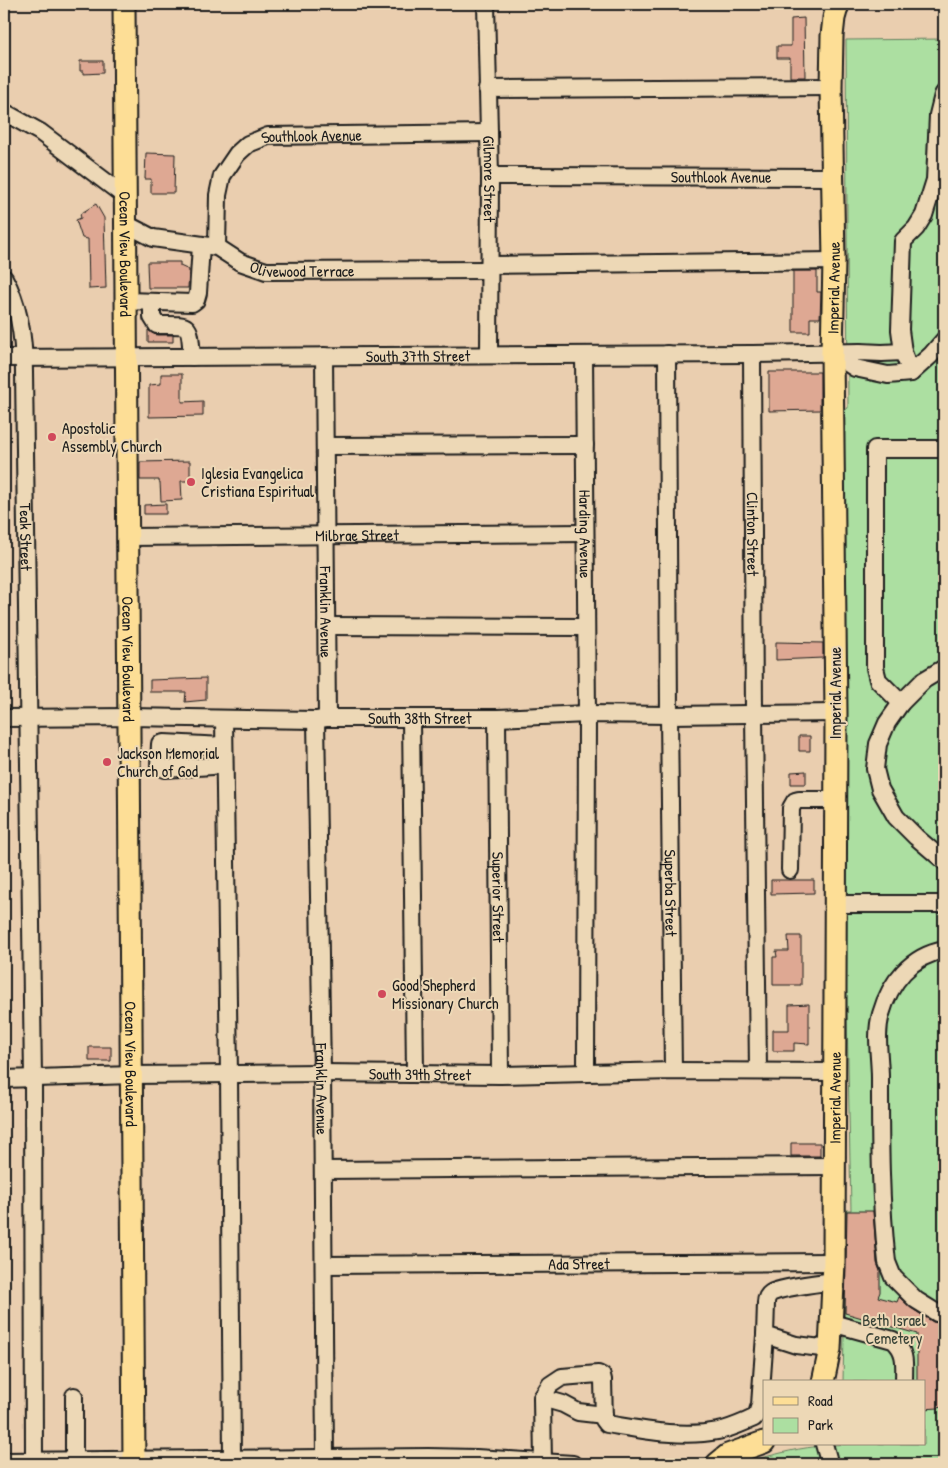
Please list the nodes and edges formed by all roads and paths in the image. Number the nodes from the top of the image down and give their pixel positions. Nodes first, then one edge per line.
1 (124, 4) edge
2 (486, 4) edge
3 (838, 4) edge
4 (832, 87) junction
5 (487, 89) junction
6 (944, 93) edge
7 (4, 112) edge
8 (489, 134) junction
9 (490, 176) junction
10 (832, 177) junction
11 (126, 197) junction
12 (126, 224) junction
13 (209, 246) junction
14 (834, 261) junction
15 (489, 267) junction
16 (4, 278) edge
17 (127, 301) junction
18 (152, 302) junction
19 (944, 340) edge
20 (903, 352) junction
21 (832, 353) junction
22 (584, 354) junction
23 (667, 354) junction
24 (752, 354) junction
25 (489, 355) junction
26 (324, 356) junction
27 (24, 357) junction
28 (192, 357) junction
29 (4, 358) edge
30 (128, 358) junction
31 (911, 373) junction
32 (585, 445) junction
33 (325, 446) junction
34 (944, 449) edge
35 (585, 533) junction
36 (325, 535) junction
37 (129, 537) junction
38 (326, 626) junction
39 (586, 626) junction
40 (944, 668) edge
41 (901, 703) junction
42 (836, 713) junction
43 (587, 714) junction
44 (754, 714) junction
45 (668, 715) junction
46 (130, 717) junction
47 (4, 718) edge
48 (28, 718) junction
49 (411, 718) junction
50 (497, 718) junction
51 (224, 719) junction
52 (322, 719) junction
53 (835, 800) junction
54 (944, 861) edge
55 (790, 870) dead end
56 (835, 904) junction
57 (944, 904) edge
58 (944, 950) edge
59 (674, 1071) junction
60 (758, 1071) junction
61 (836, 1072) junction
62 (586, 1073) junction
63 (229, 1074) junction
64 (322, 1074) junction
65 (415, 1074) junction
66 (132, 1075) junction
67 (500, 1075) junction
68 (4, 1079) edge
69 (33, 1079) junction
70 (835, 1166) junction
71 (323, 1170) junction
72 (324, 1265) junction
73 (834, 1271) junction
74 (944, 1314) edge
75 (832, 1323) junction
76 (765, 1335) junction
77 (830, 1349) junction
78 (823, 1380) edge
79 (904, 1380) edge
80 (74, 1396) dead end
81 (542, 1398) junction
82 (604, 1415) junction
83 (754, 1418) junction
84 (763, 1440) edge
85 (763, 1442) edge
86 (825, 1446) edge
87 (232, 1458) junction
88 (325, 1458) junction
89 (34, 1460) junction
90 (74, 1460) junction
91 (428, 1460) edge
92 (4, 1461) edge
93 (135, 1462) edge
94 (543, 1463) edge
95 (572, 1464) edge
96 (717, 1464) edge
97 (828, 1464) edge

1 - 11 main road, Ocean View Boulevard
2 - 5 street, Gilmore Street
3 - 4 main road, Imperial Avenue
4 - 5 street
4 - 10 main road, Imperial Avenue
5 - 8 street, Gilmore Street
6 - 20 street
7 - 11 street
8 - 9 street, Gilmore Street
8 - 13 street, Southlook Avenue
9 - 10 street, Southlook Avenue
9 - 15 street, Gilmore Street
10 - 14 main road, Imperial Avenue
11 - 12 main road, Ocean View Boulevard
12 - 13 street, Olivewood Terrace
12 - 17 main road, Ocean View Boulevard
13 - 15 street, Olivewood Terrace
13 - 18 street, Southlook Avenue
14 - 15 street, Olivewood Terrace
14 - 21 main road, Imperial Avenue
15 - 25 street, Gilmore Street
16 - 27 street, Teak Street
17 - 18 street
17 - 30 main road, Ocean View Boulevard
18 - 28 street
19 - 31 street
20 - 21 street, South 37th Street
20 - 31 street
21 - 24 street, South 37th Street
21 - 31 street
21 - 42 main road, Imperial Avenue
22 - 23 street, South 37th Street
22 - 25 street, South 37th Street
22 - 32 street, Harding Avenue
23 - 24 street, South 37th Street
23 - 45 street, Superba Street
24 - 44 street, Clinton Street
25 - 26 street, South 37th Street
26 - 28 street, South 37th Street
26 - 33 street, Franklin Avenue
27 - 29 street, South 37th Street
27 - 30 street, South 37th Street
27 - 48 street, Teak Street
28 - 30 street, South 37th Street
30 - 37 main road, Ocean View Boulevard
32 - 33 street
32 - 35 street, Harding Avenue
33 - 36 street, Franklin Avenue
34 - 41 street
35 - 36 street, Milbrae Street
35 - 39 street, Harding Avenue
36 - 37 street, Milbrae Street
36 - 38 street, Franklin Avenue
37 - 46 main road, Ocean View Boulevard
38 - 39 street
38 - 52 street, Franklin Avenue
39 - 43 street, Harding Avenue
40 - 41 street
41 - 54 street
42 - 44 street, South 38th Street
42 - 53 main road, Imperial Avenue
43 - 45 street, South 38th Street
43 - 50 street, South 38th Street
43 - 62 street, Harding Avenue
44 - 45 street, South 38th Street
44 - 60 street, Clinton Street
45 - 59 street, Superba Street
46 - 48 street, South 38th Street
46 - 51 street, South 38th Street
46 - 66 main road, Ocean View Boulevard
47 - 48 street, South 38th Street
48 - 69 street, Teak Street
49 - 50 street, South 38th Street
49 - 52 street, South 38th Street
49 - 65 street
50 - 67 street, Superior Street
51 - 52 street, South 38th Street
51 - 63 street
52 - 64 street, Franklin Avenue
53 - 55 street
53 - 56 main road, Imperial Avenue
56 - 57 street
56 - 61 main road, Imperial Avenue
58 - 74 street
59 - 60 street, South 39th Street
59 - 62 street, South 39th Street
60 - 61 street, South 39th Street
61 - 70 main road, Imperial Avenue
62 - 67 street, South 39th Street
63 - 64 street, South 39th Street
63 - 66 street, South 39th Street
63 - 87 street
64 - 65 street, South 39th Street
64 - 71 street, Franklin Avenue
65 - 67 street, South 39th Street
66 - 69 street, South 39th Street
66 - 93 main road, Ocean View Boulevard
68 - 69 street, South 39th Street
69 - 89 street, Teak Street
70 - 71 street
70 - 73 main road, Imperial Avenue
71 - 72 street, Franklin Avenue
72 - 73 street, Ada Street
72 - 88 street, Franklin Avenue
73 - 75 main road, Imperial Avenue
73 - 76 street
75 - 77 main road, Imperial Avenue
75 - 79 street
76 - 77 street
76 - 83 street
77 - 78 main road, Imperial Avenue
80 - 90 street
81 - 82 street
81 - 82 street
81 - 94 street
82 - 83 street
83 - 84 street
85 - 96 main road
86 - 97 street
87 - 88 street
87 - 93 street
88 - 91 street
89 - 90 street
89 - 92 street
90 - 93 street
91 - 94 street
94 - 95 street

